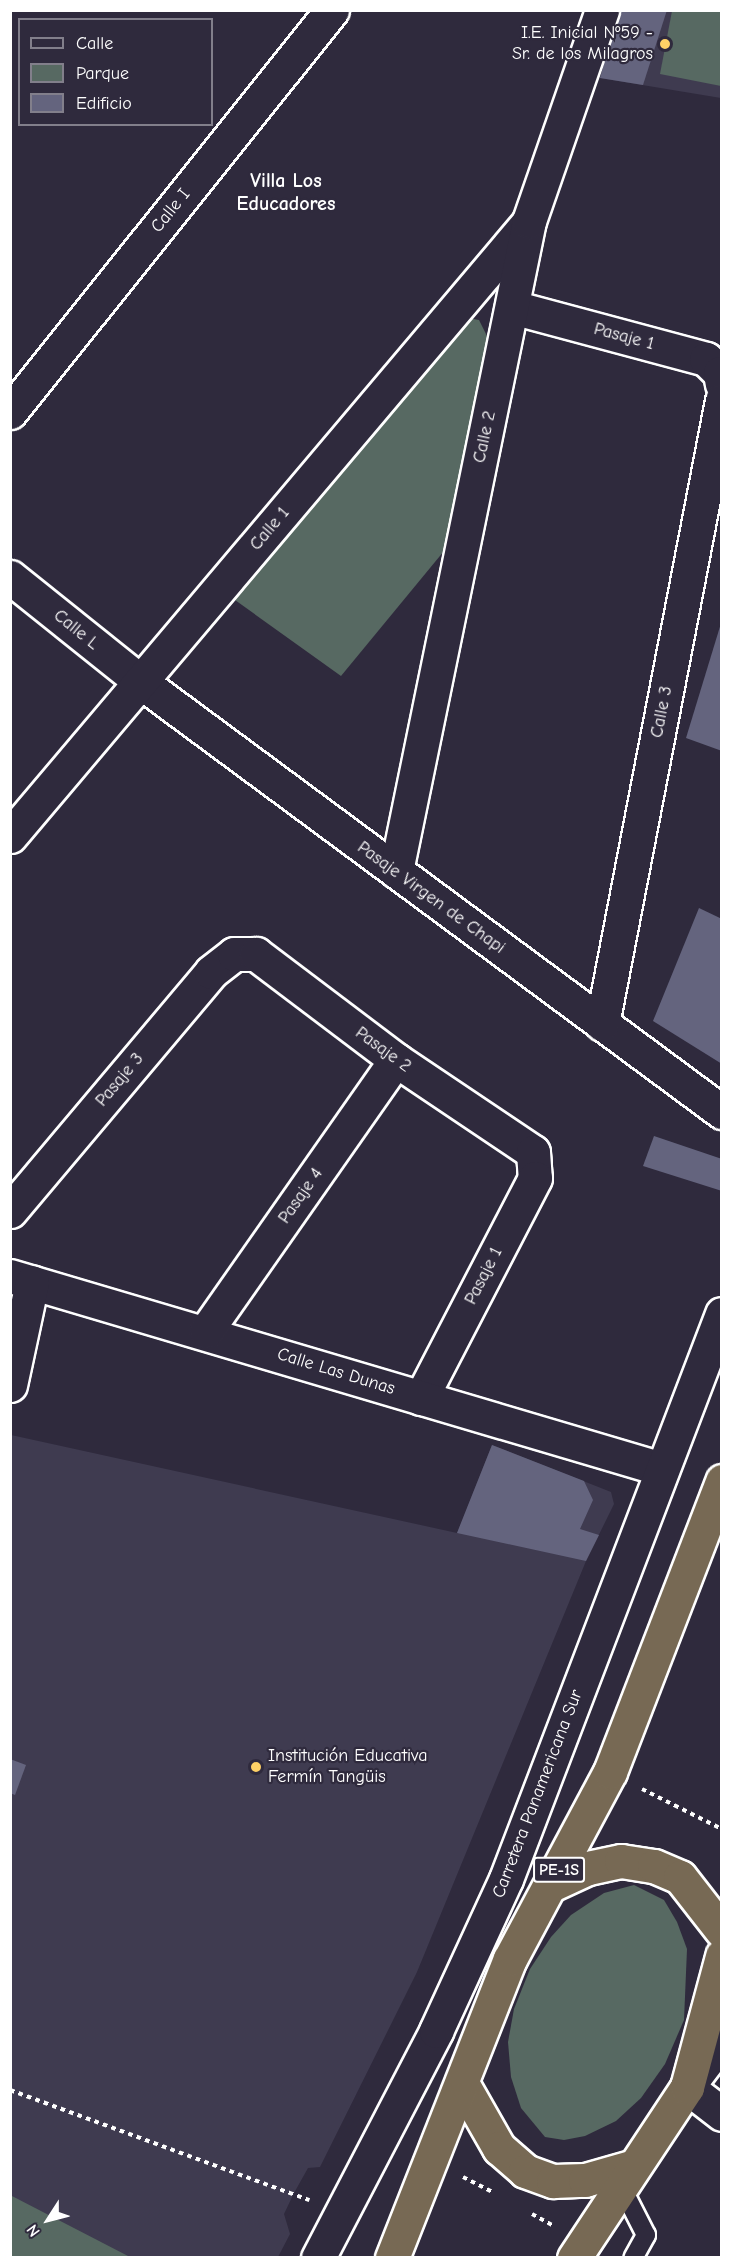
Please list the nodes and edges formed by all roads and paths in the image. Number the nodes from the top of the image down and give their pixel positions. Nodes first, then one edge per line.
1 (332, 10) edge
2 (602, 10) edge
3 (530, 220) junction
4 (512, 307) junction
5 (722, 384) edge
6 (722, 400) edge
7 (10, 412) edge
8 (10, 577) edge
9 (141, 682) junction
10 (10, 836) edge
11 (396, 872) junction
12 (234, 954) joint
13 (602, 1024) junction
14 (396, 1060) junction
15 (722, 1112) edge
16 (533, 1152) joint
17 (10, 1211) edge
18 (21, 1279) edge
19 (722, 1314) edge
20 (206, 1331) junction
21 (10, 1385) edge
22 (421, 1398) junction
23 (662, 1469) junction
24 (722, 1481) edge
25 (551, 1885) junction
26 (722, 1931) edge
27 (722, 1956) edge
28 (722, 2041) edge
29 (463, 2085) junction
30 (687, 2087) junction
31 (10, 2090) edge
32 (722, 2114) edge
33 (433, 2160) junction
34 (627, 2176) junction
35 (503, 2199) dead end
36 (524, 2210) dead end
37 (339, 2216) junction
38 (579, 2250) edge
39 (318, 2258) edge
40 (392, 2258) edge
41 (633, 2258) edge

1 - 7 street, Calle I
2 - 3 street, Calle 2
3 - 4 street, Calle 2
3 - 9 street, Calle 1
4 - 5 street, Pasaje 1
4 - 11 street, Calle 2
6 - 13 street, Calle 3
8 - 9 street, Calle L
9 - 10 street, Calle 1
9 - 11 street, Pasaje Virgen de Chapi
11 - 13 street, Pasaje Virgen de Chapi
12 - 14 street, Pasaje 2
12 - 17 street, Pasaje 3
13 - 15 street, Pasaje Virgen de Chapi
14 - 16 street, Pasaje 2
14 - 20 street, Pasaje 4
16 - 22 street, Pasaje 1
18 - 20 street, Calle Las Dunas
18 - 21 street
19 - 23 street, Carretera Panamericana Sur
20 - 22 street, Calle Las Dunas
22 - 23 street, Calle Las Dunas
23 - 37 street, Carretera Panamericana Sur
24 - 25 highway, PE-1S
25 - 26 highway
25 - 29 highway, PE-1S
27 - 30 highway
28 - 30 street
29 - 33 highway, PE-1S
29 - 34 highway
30 - 32 street
30 - 34 highway
31 - 37 path
33 - 35 path
33 - 40 highway, PE-1S
34 - 38 highway
34 - 41 lane
36 - 38 path
37 - 39 street, Carretera Panamericana Sur

